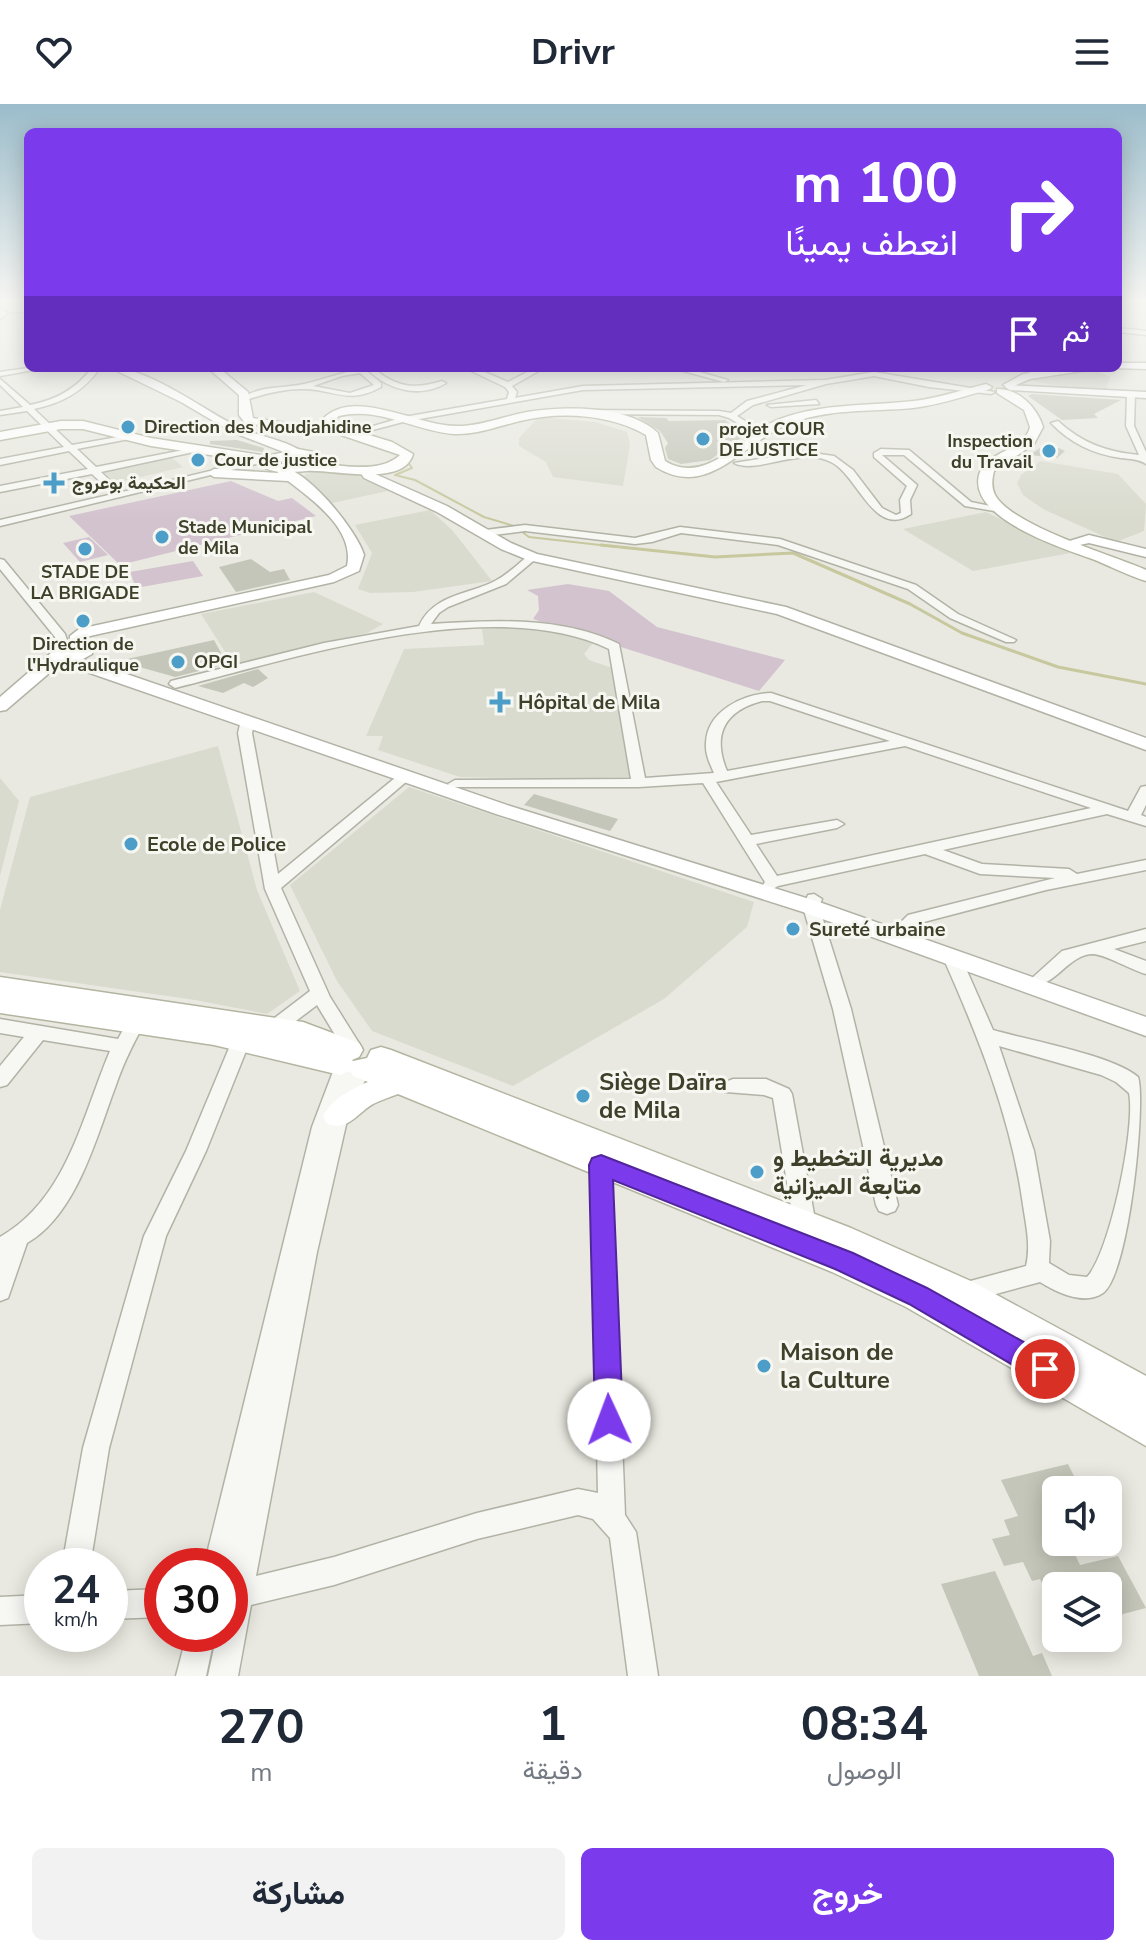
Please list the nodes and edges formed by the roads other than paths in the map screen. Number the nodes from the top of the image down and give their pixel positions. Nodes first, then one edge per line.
1 (92, 372) edge
2 (115, 372) edge
3 (125, 372) edge
4 (218, 372) edge
5 (355, 372) edge
6 (370, 372) edge
7 (372, 372) edge
8 (479, 372) edge
9 (532, 372) edge
10 (693, 372) edge
11 (877, 372) edge
12 (1029, 372) edge
13 (881, 374) junction
14 (423, 376) dead end
15 (821, 378) junction
16 (0, 381) edge
17 (733, 383) junction
18 (508, 385) junction
19 (305, 386) junction
20 (410, 389) junction
21 (1000, 389) junction
22 (1038, 389) joint
23 (5, 392) edge
24 (1131, 395) junction
25 (1146, 395) edge
26 (374, 396) dead end
27 (246, 398) junction
28 (511, 400) junction
29 (182, 401) junction
30 (816, 402) dead end
31 (27, 408) junction
32 (0, 413) edge
33 (569, 415) junction
34 (732, 416) junction
35 (596, 417) junction
36 (405, 420) junction
37 (1055, 423) dead end
38 (743, 425) junction
39 (331, 426) junction
40 (47, 427) junction
41 (350, 434) junction
42 (760, 434) junction
43 (0, 436) edge
44 (126, 437) junction
45 (69, 449) junction
46 (199, 450) junction
47 (1145, 459) edge
48 (242, 461) junction
49 (0, 462) edge
50 (738, 463) junction
51 (289, 464) junction
52 (365, 470) junction
53 (91, 471) junction
54 (214, 473) junction
55 (0, 489) edge
56 (121, 496) junction
57 (1000, 509) junction
58 (0, 523) edge
59 (485, 533) junction
60 (1074, 542) junction
61 (1146, 553) edge
62 (533, 557) junction
63 (0, 562) edge
64 (1146, 574) edge
65 (423, 629) junction
66 (1010, 640) dead end
67 (70, 649) junction
68 (175, 684) junction
69 (0, 706) edge
70 (248, 720) junction
71 (911, 741) junction
72 (1146, 744) edge
73 (406, 776) junction
74 (715, 778) junction
75 (639, 783) junction
76 (455, 784) junction
77 (1146, 790) edge
78 (1110, 809) junction
79 (1139, 820) edge
80 (837, 824) dead end
81 (746, 841) junction
82 (927, 849) junction
83 (1146, 865) edge
84 (1093, 876) junction
85 (772, 884) junction
86 (273, 886) junction
87 (813, 903) junction
88 (902, 929) junction
89 (1146, 935) edge
90 (1092, 947) junction
91 (951, 955) junction
92 (1146, 968) edge
93 (1040, 979) junction
94 (0, 986) edge
95 (320, 993) junction
96 (0, 1003) edge
97 (1146, 1019) edge
98 (0, 1026) edge
99 (1146, 1027) edge
100 (274, 1028) junction
101 (37, 1034) junction
102 (127, 1035) junction
103 (988, 1036) junction
104 (241, 1041) junction
105 (354, 1060) junction
106 (0, 1080) edge
107 (397, 1082) junction
108 (733, 1087) dead end
109 (338, 1116) junction
110 (601, 1165) junction
111 (887, 1205) dead end
112 (805, 1225) junction
113 (8, 1245) edge
114 (1038, 1268) junction
115 (0, 1291) edge
116 (961, 1293) junction
117 (1146, 1396) edge
118 (1146, 1427) edge
119 (612, 1516) junction
120 (79, 1548) edge
121 (222, 1548) edge
122 (244, 1548) edge
123 (248, 1592) edge
124 (24, 1610) edge
125 (0, 1611) edge
126 (197, 1652) edge
127 (226, 1652) edge
128 (191, 1676) edge
129 (223, 1676) edge
130 (643, 1676) edge

1 - 31 street
2 - 29 main road
3 - 29 main road
4 - 27 main road
5 - 19 street
6 - 19 street
7 - 20 street
8 - 18 street
9 - 18 street
10 - 17 street
11 - 13 street
12 - 21 main road
13 - 15 street
13 - 21 street
14 - 20 street
15 - 17 street
15 - 34 street
16 - 23 street
17 - 28 street
18 - 28 street
19 - 27 street
20 - 26 street
21 - 22 main road
21 - 42 main road
21 - 50 main road
21 - 57 main road
21 - 60 main road
22 - 24 main road
23 - 31 street
24 - 25 main road
24 - 47 street
27 - 39 main road
28 - 36 street
29 - 51 main road
30 - 38 street
31 - 32 street
31 - 40 street
33 - 34 street
33 - 35 main road
33 - 36 main road
34 - 38 street
35 - 42 main road
35 - 50 main road
36 - 39 main road
36 - 41 street
37 - 47 street
38 - 42 street
39 - 41 main road
40 - 43 main road
40 - 44 main road
40 - 45 street
41 - 52 main road
44 - 45 street
44 - 46 main road
45 - 49 street
45 - 53 street
46 - 48 main road
46 - 53 street
48 - 51 main road
48 - 54 street
50 - 57 street
51 - 52 main road
51 - 54 main road
51 - 67 main road
52 - 59 main road
53 - 55 street
53 - 56 street
54 - 56 street
56 - 58 street
57 - 60 main road
59 - 62 main road
59 - 66 street
60 - 61 main road
60 - 64 main road
62 - 65 street
62 - 72 main road
63 - 67 street
65 - 68 street
65 - 75 street
67 - 68 main road
67 - 69 main road
67 - 70 main road
68 - 76 main road
70 - 73 main road
70 - 86 street
71 - 74 street
71 - 74 street
71 - 78 street
73 - 86 street
73 - 87 main road
74 - 75 street
74 - 81 street
75 - 76 street
76 - 85 main road
77 - 79 street
78 - 79 street
78 - 82 street
80 - 81 street
81 - 85 street
82 - 84 street
82 - 85 street
83 - 84 street
84 - 88 street
85 - 87 main road
86 - 95 street
87 - 88 main road
87 - 91 main road
87 - 111 street
88 - 93 main road
89 - 90 street
90 - 92 street
90 - 93 street
91 - 99 main road
91 - 103 street
93 - 97 main road
94 - 100 main road
95 - 100 street
95 - 105 street
96 - 102 main road
98 - 101 street
100 - 105 main road
101 - 102 street
101 - 106 street
102 - 104 main road
102 - 113 street
103 - 114 street
103 - 114 street
104 - 105 main road
104 - 120 street
105 - 107 main road
105 - 109 street
105 - 112 main road
105 - 121 street
107 - 109 main road
107 - 110 main road
108 - 112 street
109 - 122 street
110 - 118 main road
110 - 119 street
112 - 116 main road
113 - 115 street
114 - 116 street
116 - 117 main road
119 - 123 street
119 - 130 street
124 - 125 street
126 - 128 street
127 - 129 street

